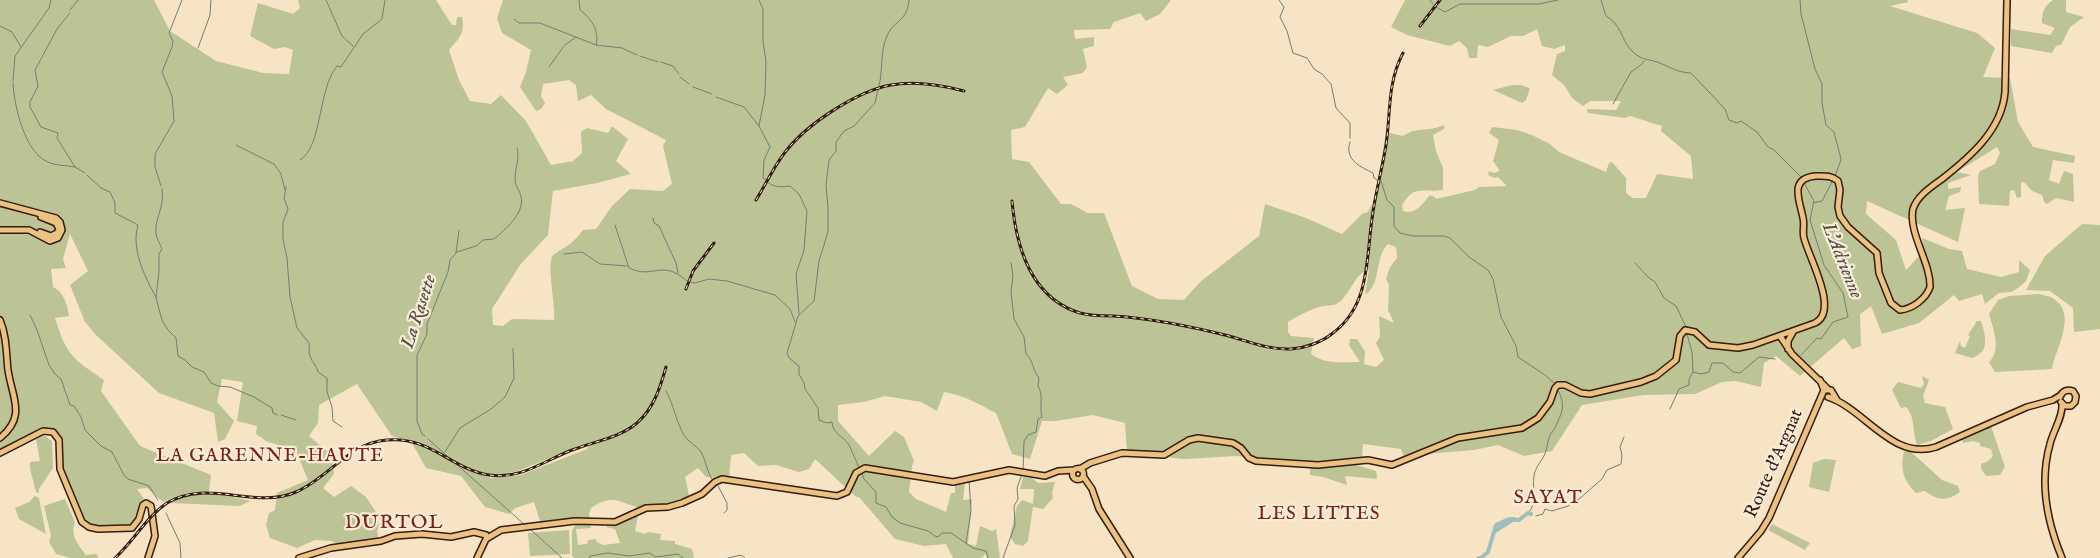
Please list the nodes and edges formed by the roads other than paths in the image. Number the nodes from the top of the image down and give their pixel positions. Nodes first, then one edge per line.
1 (2007, 0) edge
2 (0, 204) edge
3 (0, 229) edge
4 (0, 320) edge
5 (0, 325) edge
6 (1793, 332) junction
7 (1780, 336) junction
8 (1788, 350) junction
9 (1827, 393) junction
10 (2061, 395) junction
11 (2053, 400) junction
12 (2064, 404) junction
13 (0, 437) edge
14 (27, 440) junction
15 (0, 455) edge
16 (1079, 473) junction
17 (153, 512) junction
18 (485, 537) junction
19 (148, 558) edge
20 (299, 558) edge
21 (478, 558) edge
22 (1130, 558) edge
23 (1738, 558) edge
24 (2062, 558) edge

1 - 6 main road
2 - 3 main road
4 - 13 main road
5 - 13 main road
6 - 7 main road
6 - 8 main road
7 - 8 main road
7 - 16 main road
8 - 9 main road
9 - 11 main road
9 - 23 main road, Route d'Argnat
10 - 11 main road
10 - 12 main road
10 - 12 main road
11 - 12 main road
12 - 24 main road
14 - 15 main road
14 - 17 main road
14 - 17 main road
16 - 18 main road
16 - 22 main road
17 - 19 main road
18 - 20 main road
18 - 21 main road

